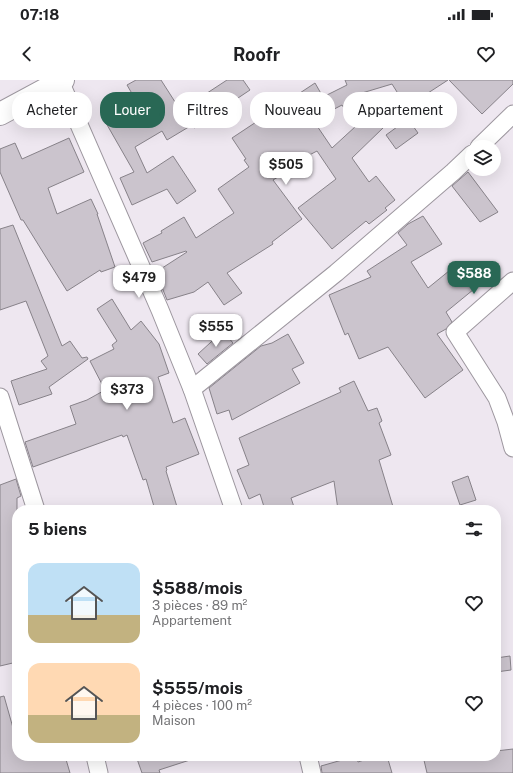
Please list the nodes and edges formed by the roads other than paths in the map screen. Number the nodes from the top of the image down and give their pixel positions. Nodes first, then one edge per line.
1 (62, 81) edge
2 (0, 114) edge
3 (513, 114) edge
4 (486, 140) edge
5 (465, 161) edge
6 (513, 281) edge
7 (192, 389) junction
8 (0, 397) edge
9 (513, 448) edge
10 (34, 505) edge
11 (232, 505) edge
12 (96, 761) edge
13 (309, 761) edge
14 (99, 773) edge
15 (312, 773) edge

1 - 2 street
1 - 7 street
3 - 4 street
5 - 7 street
6 - 9 street
7 - 11 street
8 - 10 street
12 - 14 street
13 - 15 street

